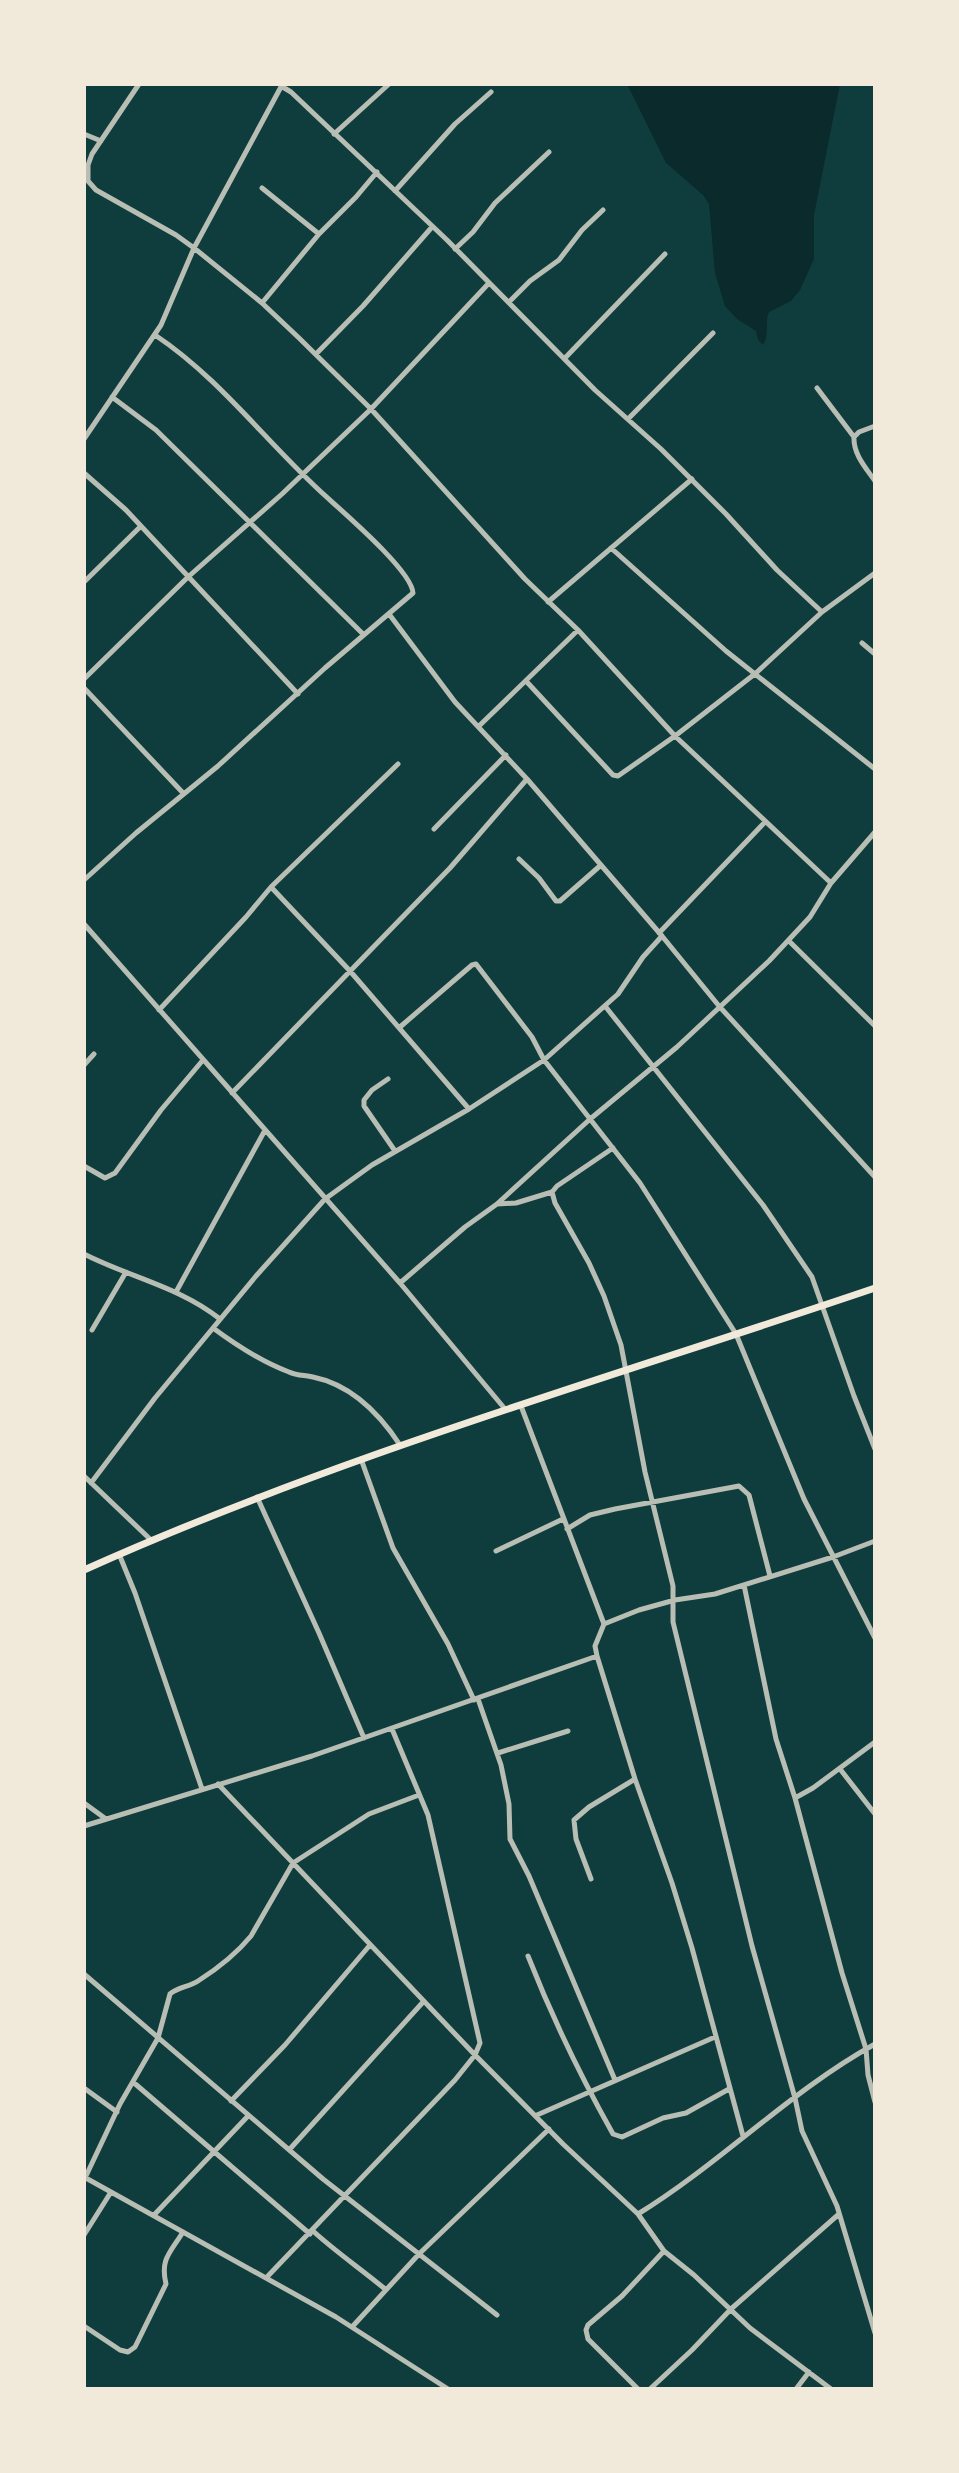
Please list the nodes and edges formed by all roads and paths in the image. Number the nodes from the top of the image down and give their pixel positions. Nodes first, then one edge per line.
1 (139, 84) edge
2 (389, 84) edge
3 (282, 85) edge
4 (491, 92) dead end
5 (84, 134) edge
6 (334, 134) junction
7 (101, 141) junction
8 (549, 152) dead end
9 (377, 172) junction
10 (262, 188) dead end
11 (395, 191) junction
12 (603, 210) dead end
13 (432, 227) junction
14 (319, 234) junction
15 (194, 248) junction
16 (455, 249) junction
17 (665, 254) dead end
18 (489, 283) junction
19 (509, 302) junction
20 (262, 303) junction
21 (713, 333) dead end
22 (155, 335) junction
23 (316, 354) junction
24 (565, 358) junction
25 (817, 388) dead end
26 (112, 397) junction
27 (371, 409) junction
28 (628, 419) junction
29 (875, 426) edge
30 (854, 437) junction
31 (84, 439) edge
32 (84, 473) edge
33 (303, 473) junction
34 (692, 479) junction
35 (875, 481) edge
36 (249, 522) junction
37 (140, 527) junction
38 (611, 548) junction
39 (875, 573) edge
40 (188, 577) junction
41 (84, 582) edge
42 (548, 602) junction
43 (822, 612) junction
44 (389, 614) junction
45 (578, 630) junction
46 (364, 635) junction
47 (862, 643) dead end
48 (875, 654) edge
49 (756, 673) junction
50 (84, 679) edge
51 (526, 681) junction
52 (84, 688) edge
53 (298, 694) junction
54 (479, 726) junction
55 (675, 736) junction
56 (506, 755) junction
57 (398, 764) dead end
58 (875, 769) edge
59 (527, 779) junction
60 (184, 794) junction
61 (765, 822) junction
62 (434, 829) dead end
63 (874, 837) edge
64 (519, 859) dead end
65 (601, 865) junction
66 (84, 880) edge
67 (831, 883) junction
68 (271, 887) junction
69 (84, 924) edge
70 (661, 934) junction
71 (789, 941) junction
72 (350, 971) junction
73 (605, 1006) junction
74 (719, 1006) junction
75 (159, 1010) junction
76 (875, 1026) edge
77 (400, 1027) junction
78 (94, 1054) dead end
79 (203, 1060) junction
80 (544, 1060) junction
81 (84, 1065) edge
82 (654, 1066) junction
83 (388, 1079) dead end
84 (232, 1093) junction
85 (469, 1109) junction
86 (589, 1120) junction
87 (265, 1132) junction
88 (613, 1148) junction
89 (395, 1151) junction
90 (84, 1166) edge
91 (875, 1177) edge
92 (552, 1192) junction
93 (325, 1199) junction
94 (497, 1204) junction
95 (84, 1254) edge
96 (126, 1272) junction
97 (400, 1283) junction
98 (875, 1288) edge
99 (176, 1292) junction
100 (823, 1306) junction
101 (220, 1319) junction
102 (213, 1328) junction
103 (92, 1330) dead end
104 (736, 1334) junction
105 (626, 1372) junction
106 (521, 1406) junction
107 (506, 1410) junction
108 (400, 1445) junction
109 (875, 1449) edge
110 (360, 1458) junction
111 (84, 1476) edge
112 (91, 1483) junction
113 (257, 1496) junction
114 (652, 1503) junction
115 (563, 1519) junction
116 (567, 1529) junction
117 (152, 1541) junction
118 (875, 1541) edge
119 (496, 1551) dead end
120 (119, 1554) junction
121 (833, 1557) junction
122 (84, 1570) edge
123 (770, 1576) junction
124 (744, 1585) junction
125 (675, 1600) junction
126 (604, 1624) junction
127 (875, 1638) edge
128 (597, 1656) junction
129 (476, 1700) junction
130 (392, 1729) junction
131 (568, 1731) dead end
132 (364, 1738) junction
133 (875, 1742) edge
134 (498, 1753) junction
135 (840, 1769) junction
136 (635, 1779) junction
137 (218, 1784) junction
138 (202, 1789) junction
139 (419, 1795) junction
140 (795, 1798) junction
141 (84, 1803) edge
142 (875, 1814) edge
143 (106, 1819) junction
144 (84, 1826) edge
145 (293, 1863) junction
146 (591, 1879) dead end
147 (370, 1945) junction
148 (528, 1956) dead end
149 (84, 1974) edge
150 (424, 2001) junction
151 (715, 2037) junction
152 (158, 2038) junction
153 (875, 2044) edge
154 (866, 2049) junction
155 (475, 2055) junction
156 (615, 2080) junction
157 (133, 2082) junction
158 (84, 2088) edge
159 (729, 2089) junction
160 (589, 2091) junction
161 (795, 2098) junction
162 (231, 2101) junction
163 (875, 2102) edge
164 (117, 2112) junction
165 (537, 2115) junction
166 (248, 2116) junction
167 (549, 2129) junction
168 (743, 2136) junction
169 (289, 2150) junction
170 (213, 2151) junction
171 (84, 2177) edge
172 (111, 2192) junction
173 (345, 2196) junction
174 (638, 2214) junction
175 (839, 2214) junction
176 (154, 2215) junction
177 (183, 2232) junction
178 (311, 2232) junction
179 (84, 2235) edge
180 (664, 2251) junction
181 (419, 2254) junction
182 (266, 2278) junction
183 (385, 2289) junction
184 (731, 2309) junction
185 (497, 2315) dead end
186 (84, 2326) edge
187 (352, 2327) junction
188 (875, 2333) edge
189 (809, 2372) junction
190 (448, 2389) edge
191 (638, 2389) edge
192 (650, 2389) edge
193 (796, 2389) edge
194 (831, 2389) edge

1 - 7 street
2 - 6 street
3 - 6 street
3 - 15 street
4 - 11 street
5 - 7 street
6 - 9 street
7 - 15 street
8 - 16 street
9 - 11 street
9 - 14 street
10 - 14 street
11 - 13 street
12 - 19 street
13 - 16 street
13 - 23 street
14 - 20 street
15 - 20 street
15 - 22 street
16 - 18 street
17 - 24 street
18 - 19 street
18 - 27 street
19 - 24 street
20 - 23 street
21 - 28 street
22 - 26 street
22 - 33 street
23 - 27 street
24 - 28 street
25 - 30 street
26 - 31 street
26 - 36 street
27 - 33 street
27 - 42 street
28 - 34 street
29 - 30 street
30 - 35 street
32 - 37 street
33 - 36 street
33 - 44 street
34 - 38 street
34 - 43 street
36 - 40 street
36 - 46 street
37 - 40 street
37 - 41 street
38 - 42 street
38 - 49 street
39 - 43 street
40 - 50 street
40 - 53 street
42 - 45 street
43 - 49 street
44 - 46 street
44 - 54 street
45 - 51 street
45 - 55 street
46 - 53 street
47 - 48 street
49 - 55 street
49 - 58 street
51 - 54 street
51 - 55 street
52 - 60 street
53 - 60 street
54 - 56 street
55 - 61 street
56 - 59 street
56 - 62 street
57 - 68 street
59 - 65 street
59 - 72 street
60 - 66 street
61 - 67 street
61 - 70 street
63 - 67 street
64 - 65 street
65 - 70 street
67 - 71 street
68 - 72 street
68 - 75 street
69 - 75 street
70 - 73 street
70 - 74 street
71 - 74 street
71 - 76 street
72 - 77 street
72 - 84 street
73 - 80 street
73 - 82 street
74 - 82 street
74 - 91 street
75 - 79 street
77 - 80 street
77 - 85 street
78 - 81 street
79 - 84 street
79 - 90 street
80 - 85 street
80 - 86 street
82 - 86 street
82 - 100 street
83 - 89 street
84 - 87 street
85 - 89 street
86 - 88 street
86 - 94 street
87 - 93 street
87 - 99 street
88 - 92 street
88 - 104 street
89 - 93 street
92 - 94 street
92 - 105 street
93 - 97 street
93 - 101 street
94 - 97 street
95 - 96 street
96 - 99 street
96 - 103 street
97 - 107 street
98 - 100 main road
99 - 101 street
100 - 104 main road
100 - 109 street
101 - 102 street
102 - 108 street
102 - 112 street
104 - 105 main road
104 - 121 street
105 - 106 main road
105 - 114 street
106 - 107 main road
106 - 115 street
107 - 108 main road
108 - 110 main road
110 - 113 main road
110 - 129 street
111 - 112 street
112 - 117 street
113 - 117 main road
113 - 132 street
114 - 116 street
114 - 123 street
114 - 125 street
115 - 116 street
115 - 119 street
116 - 126 street
117 - 120 main road
118 - 121 street
120 - 122 main road
120 - 138 street
121 - 123 street
121 - 127 street
123 - 124 street
124 - 125 street
124 - 140 street
125 - 126 street
125 - 161 street
126 - 128 street
128 - 129 street
128 - 136 street
129 - 130 street
129 - 134 street
130 - 132 street
130 - 139 street
131 - 134 street
132 - 137 street
133 - 135 street
134 - 156 street
135 - 140 street
135 - 142 street
136 - 146 street
136 - 151 street
137 - 138 street
137 - 145 street
138 - 143 street
139 - 145 street
139 - 155 street
140 - 154 street
141 - 143 street
143 - 144 street
145 - 147 street
145 - 152 street
147 - 150 street
147 - 162 street
148 - 160 street
149 - 152 street
150 - 155 street
150 - 169 street
151 - 156 street
151 - 159 street
152 - 157 street
152 - 162 street
153 - 154 street
154 - 161 street
154 - 163 street
155 - 165 street
155 - 173 street
156 - 160 street
157 - 164 street
157 - 170 street
158 - 164 street
159 - 160 street
159 - 168 street
160 - 165 street
161 - 168 street
161 - 175 street
162 - 166 street
164 - 171 street
165 - 167 street
166 - 169 street
166 - 170 street
167 - 174 street
167 - 181 street
168 - 174 street
169 - 173 street
170 - 176 street
170 - 178 street
171 - 172 street
172 - 176 street
172 - 179 street
173 - 178 street
173 - 181 street
174 - 180 street
175 - 184 street
175 - 188 street
176 - 177 street
177 - 182 street
177 - 186 street
178 - 182 street
178 - 183 street
180 - 184 street
180 - 191 street
181 - 183 street
181 - 185 street
182 - 187 street
183 - 187 street
184 - 189 street
184 - 192 street
187 - 190 street
189 - 193 street
189 - 194 street

